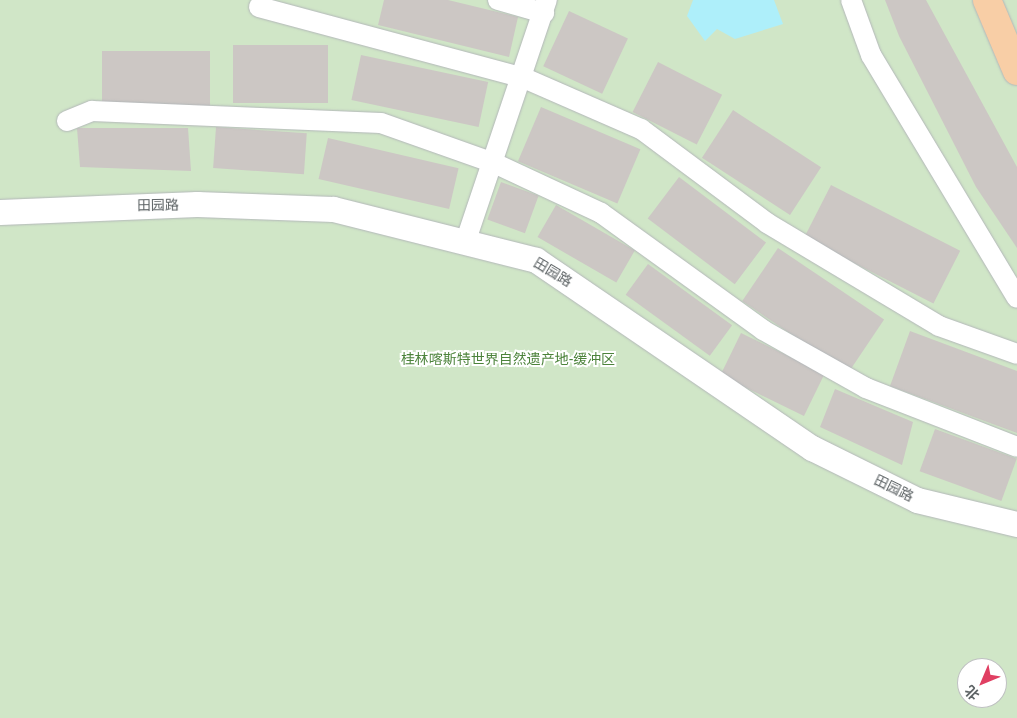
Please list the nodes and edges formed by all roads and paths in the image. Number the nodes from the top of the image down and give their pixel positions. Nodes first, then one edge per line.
1 (498, 0) edge
2 (851, 0) edge
3 (987, 0) edge
4 (259, 7) dead end
5 (546, 7) edge
6 (1017, 71) edge
7 (524, 78) junction
8 (67, 121) dead end
9 (494, 163) junction
10 (0, 212) edge
11 (466, 240) junction
12 (1017, 298) edge
13 (1017, 354) edge
14 (1017, 447) edge
15 (1017, 524) edge

1 - 5 street
2 - 12 street
3 - 6 highway
4 - 7 street
5 - 7 street
7 - 9 street
7 - 13 street
8 - 9 street
9 - 11 street
9 - 14 street
10 - 11 street, 田园路
11 - 15 street, 田园路

